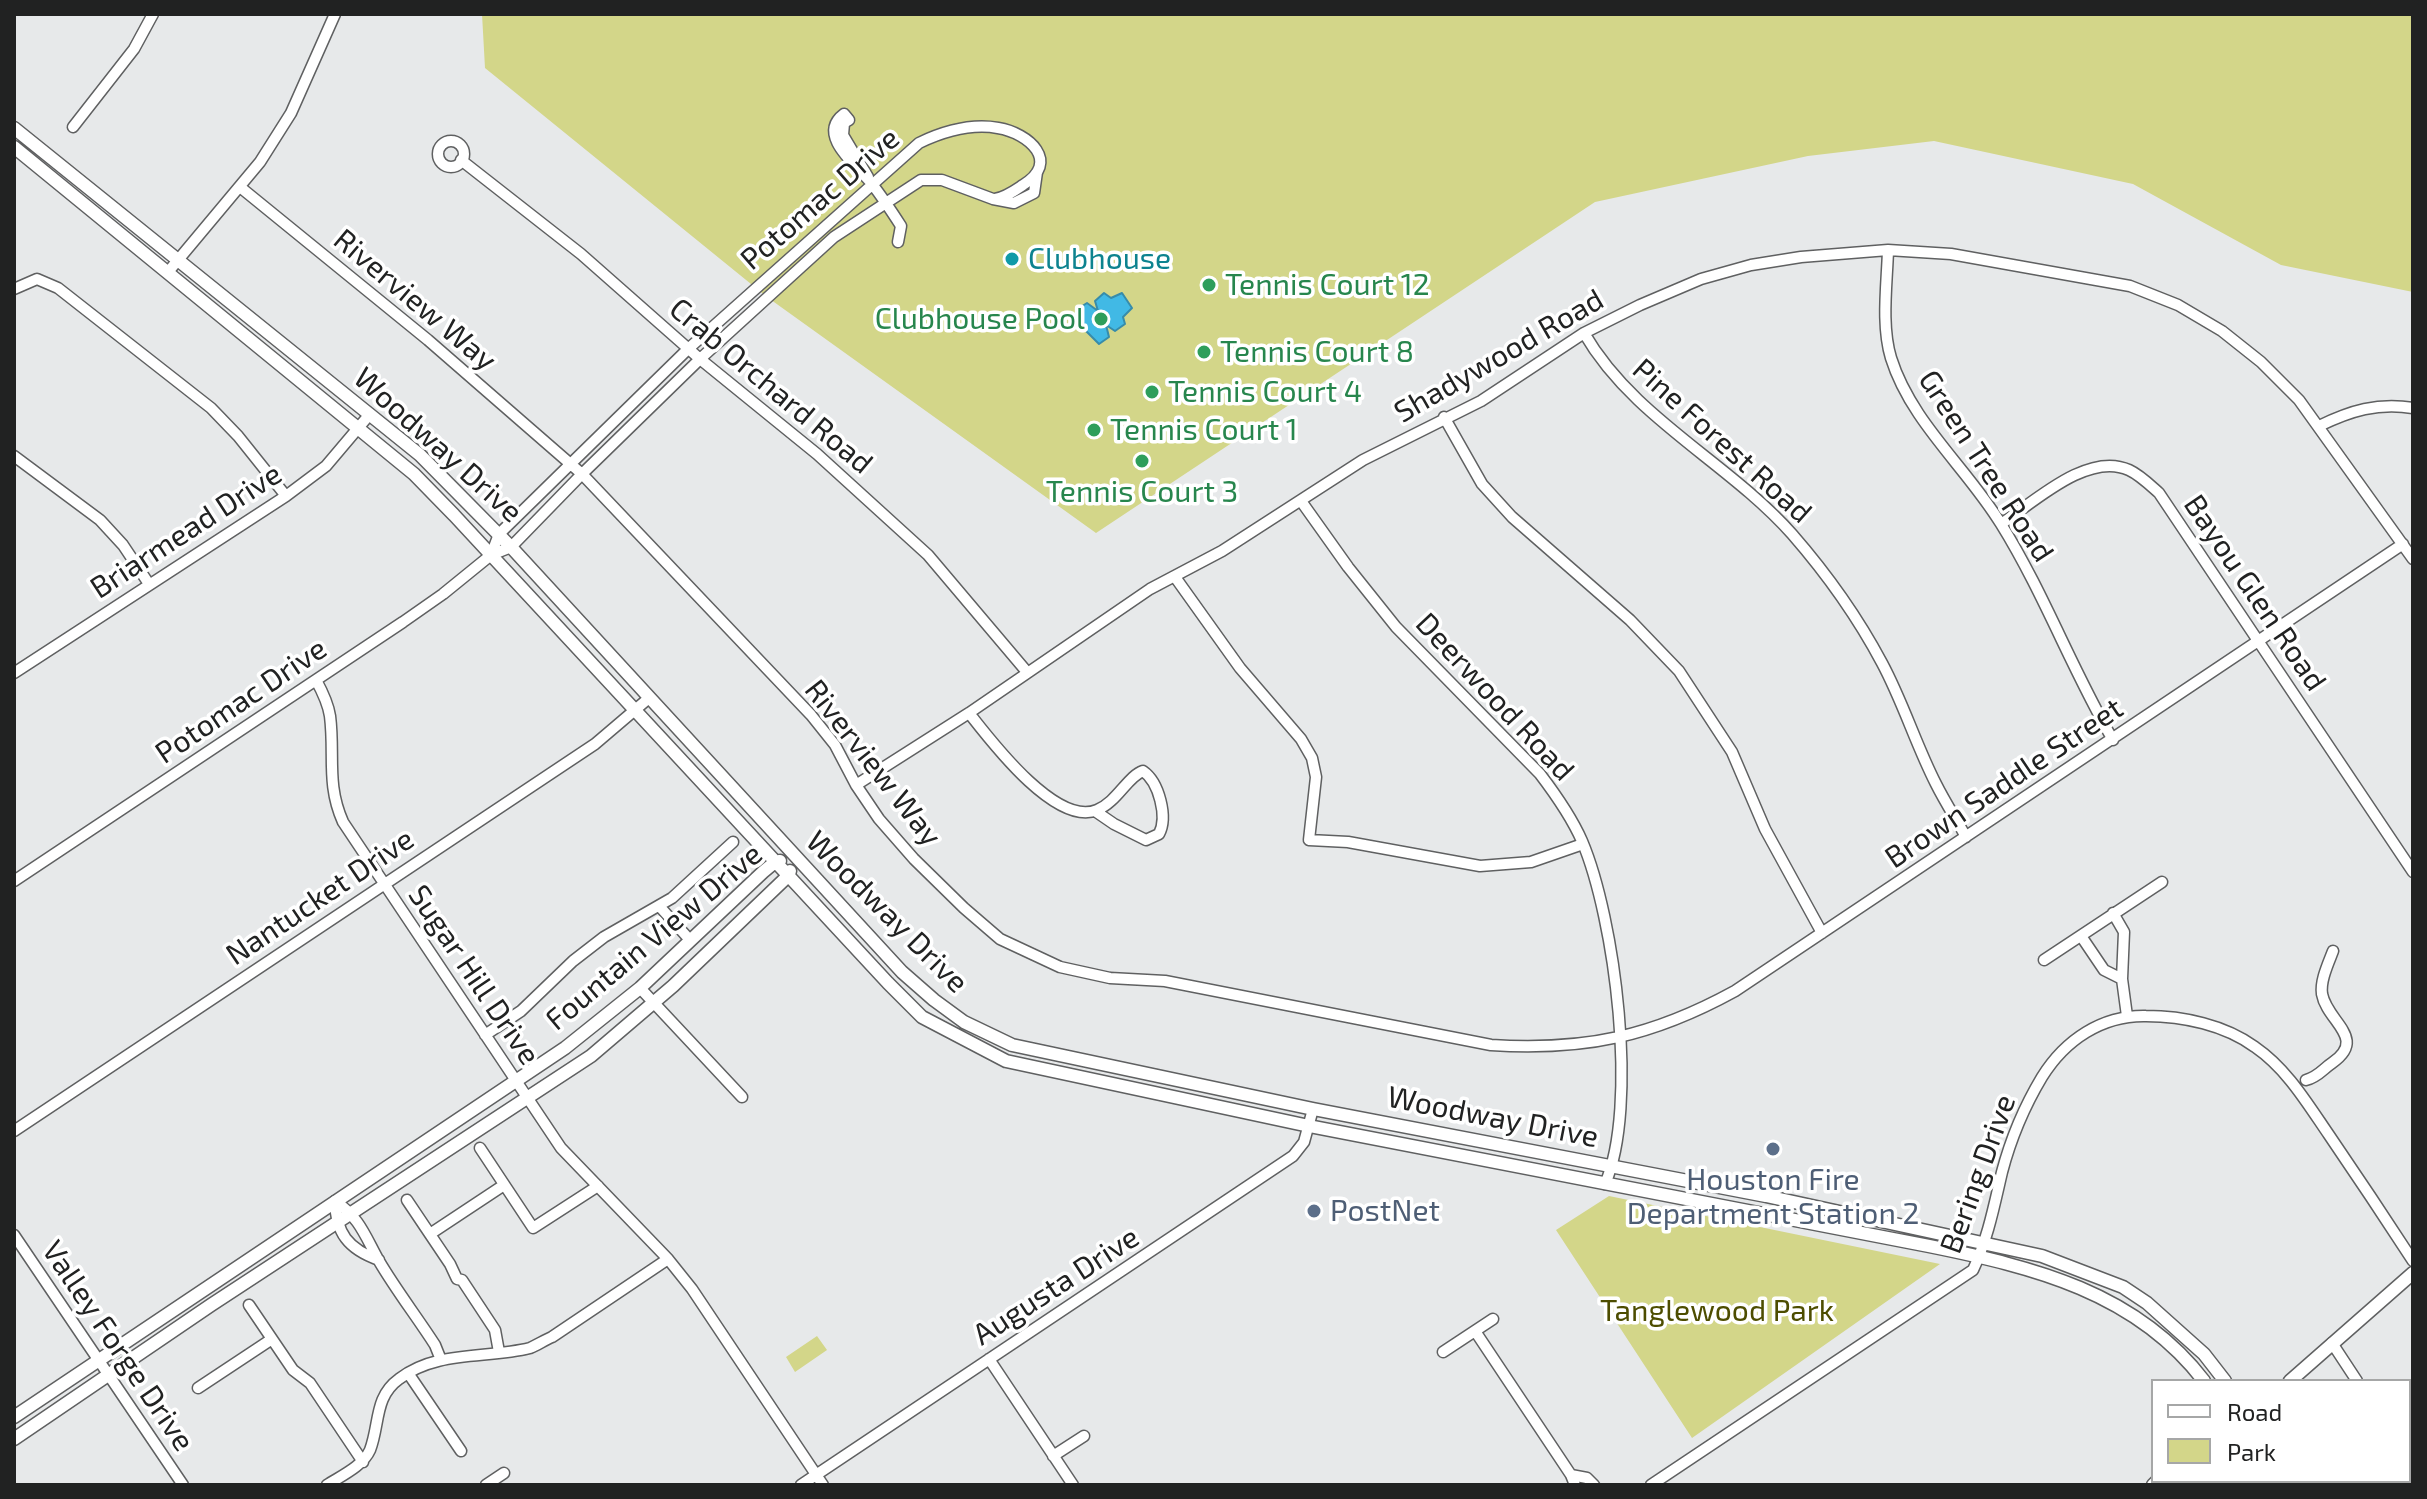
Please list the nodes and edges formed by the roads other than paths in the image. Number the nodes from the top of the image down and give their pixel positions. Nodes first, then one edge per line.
1 (153, 14) edge
2 (335, 14) edge
3 (73, 127) dead end
4 (14, 128) edge
5 (14, 147) edge
6 (461, 160) dead end
7 (870, 181) junction
8 (240, 187) junction
9 (886, 203) junction
10 (898, 242) dead end
11 (1888, 250) junction
12 (177, 260) junction
13 (168, 272) junction
14 (14, 289) edge
15 (1584, 333) junction
16 (688, 349) junction
17 (700, 359) junction
18 (2413, 408) edge
19 (370, 414) junction
20 (1444, 417) junction
21 (2319, 426) junction
22 (356, 430) junction
23 (14, 456) edge
24 (570, 464) junction
25 (582, 474) junction
26 (286, 496) junction
27 (1301, 501) junction
28 (2001, 524) junction
29 (499, 534) junction
30 (2403, 544) junction
31 (511, 547) junction
32 (491, 555) junction
33 (2413, 559) edge
34 (1175, 577) junction
35 (149, 584) junction
36 (2258, 642) junction
37 (15, 670) edge
38 (1027, 672) junction
39 (316, 680) junction
40 (649, 698) junction
41 (636, 711) junction
42 (969, 713) junction
43 (2113, 740) junction
44 (856, 785) junction
45 (1095, 811) junction
46 (1966, 837) junction
47 (733, 842) dead end
48 (1583, 844) junction
49 (796, 859) junction
50 (775, 862) junction
51 (2413, 872) edge
52 (788, 876) junction
53 (14, 881) edge
54 (2162, 882) dead end
55 (383, 884) junction
56 (660, 907) junction
57 (2113, 913) junction
58 (1822, 933) junction
59 (2081, 936) junction
60 (690, 940) junction
61 (2333, 951) dead end
62 (2044, 960) dead end
63 (902, 972) junction
64 (2122, 979) junction
65 (888, 983) junction
66 (640, 988) junction
67 (653, 1004) junction
68 (2127, 1016) junction
69 (485, 1035) junction
70 (1620, 1038) junction
71 (1159, 1077) junction
72 (516, 1081) junction
73 (2296, 1088) junction
74 (1154, 1095) junction
75 (742, 1097) dead end
76 (528, 1098) junction
77 (1313, 1109) junction
78 (1309, 1126) junction
79 (14, 1131) edge
80 (1454, 1136) junction
81 (480, 1148) dead end
82 (1451, 1153) junction
83 (1613, 1166) junction
84 (1605, 1184) junction
85 (504, 1185) junction
86 (598, 1186) junction
87 (1722, 1187) junction
88 (1766, 1196) junction
89 (407, 1200) dead end
90 (335, 1201) junction
91 (1719, 1207) junction
92 (352, 1213) junction
93 (1763, 1216) junction
94 (336, 1223) junction
95 (430, 1234) junction
96 (14, 1235) edge
97 (1986, 1242) junction
98 (1979, 1257) junction
99 (668, 1259) junction
100 (379, 1260) junction
101 (2413, 1261) edge
102 (2413, 1273) edge
103 (2123, 1287) junction
104 (249, 1305) dead end
105 (2120, 1308) junction
106 (1493, 1319) dead end
107 (1475, 1331) junction
108 (272, 1339) junction
109 (2332, 1343) junction
110 (499, 1352) junction
111 (1443, 1352) dead end
112 (989, 1359) junction
113 (441, 1360) junction
114 (98, 1362) junction
115 (408, 1373) junction
116 (108, 1376) junction
117 (2202, 1379) edge
118 (2223, 1379) edge
119 (2292, 1379) edge
120 (2356, 1379) edge
121 (198, 1388) dead end
122 (14, 1417) edge
123 (1084, 1436) dead end
124 (14, 1439) edge
125 (461, 1451) dead end
126 (1053, 1456) junction
127 (363, 1462) junction
128 (504, 1473) dead end
129 (816, 1475) junction
130 (1573, 1480) edge
131 (183, 1485) edge
132 (327, 1485) edge
133 (486, 1485) edge
134 (801, 1485) edge
135 (823, 1485) edge
136 (1073, 1485) edge
137 (1594, 1485) edge
138 (1651, 1485) edge

1 - 3 street
2 - 8 street
4 - 12 main road, Woodway Drive
5 - 13 main road, Woodway Drive
6 - 16 street, Crab Orchard Road
7 - 7 street
7 - 9 street
7 - 9 street, Potomac Drive
7 - 16 street, Potomac Drive
8 - 12 street
8 - 24 street, Riverview Way
9 - 10 street
9 - 17 street, Potomac Drive
11 - 15 street, Shadywood Road
11 - 21 street, Shadywood Road
11 - 28 street, Green Tree Road
12 - 13 street
12 - 19 main road, Woodway Drive
13 - 22 main road, Woodway Drive
14 - 26 street
15 - 20 street, Shadywood Road
15 - 46 street, Pine Forest Road
16 - 17 street, Crab Orchard Road
16 - 24 street, Potomac Drive
17 - 25 street, Potomac Drive
17 - 38 street, Crab Orchard Road
18 - 21 street
19 - 22 street, Briarmead Drive
19 - 29 main road, Woodway Drive
20 - 27 street, Shadywood Road
20 - 58 street
21 - 30 street, Shadywood Road
22 - 26 street, Briarmead Drive
22 - 32 main road, Woodway Drive
23 - 35 street
24 - 25 street, Riverview Way
24 - 29 street, Potomac Drive
25 - 31 street, Potomac Drive
25 - 44 street, Riverview Way
26 - 35 street, Briarmead Drive
27 - 34 street, Shadywood Road
27 - 48 street, Deerwood Road
28 - 36 street, Bayou Glen Road
28 - 43 street, Green Tree Road
29 - 31 main road, Woodway Drive
29 - 32 street, Potomac Drive
30 - 33 street, Shadywood Road
30 - 36 street, Brown Saddle Street
31 - 32 street, Potomac Drive
31 - 40 main road, Woodway Drive
32 - 39 street, Potomac Drive
32 - 41 main road, Woodway Drive
34 - 38 street, Shadywood Road
34 - 48 street
35 - 37 street, Briarmead Drive
36 - 43 street, Brown Saddle Street
36 - 51 street, Bayou Glen Road
38 - 42 street, Shadywood Road
39 - 53 street, Potomac Drive
39 - 55 street, Sugar Hill Drive
40 - 41 street, Nantucket Drive
40 - 49 main road, Woodway Drive
41 - 50 main road, Woodway Drive
41 - 55 street, Nantucket Drive
42 - 44 street, Shadywood Road
42 - 45 street
43 - 46 street, Brown Saddle Street
44 - 70 street, Riverview Way
45 - 45 street
46 - 58 street, Brown Saddle Street
47 - 56 street
48 - 70 street, Deerwood Road
49 - 50 main road, Fountain View Drive
49 - 52 main road, Fountain View Drive
49 - 63 main road, Woodway Drive
50 - 52 main road, Woodway Drive
50 - 60 main road, Fountain View Drive
52 - 65 main road, Woodway Drive
52 - 67 main road, Fountain View Drive
54 - 57 street
55 - 69 street, Sugar Hill Drive
55 - 79 street, Nantucket Drive
56 - 60 street
56 - 69 street
57 - 59 street
57 - 64 street
58 - 70 street, Brown Saddle Street
59 - 62 street
59 - 64 street
60 - 66 main road, Fountain View Drive
61 - 73 street
63 - 65 main road
63 - 71 main road, Woodway Drive
64 - 68 street
65 - 74 main road, Woodway Drive
66 - 67 street
66 - 72 main road, Fountain View Drive
67 - 75 street
67 - 76 main road, Fountain View Drive
68 - 73 street, Bering Drive
68 - 97 street, Bering Drive
69 - 72 street, Sugar Hill Drive
70 - 83 street, Deerwood Road
71 - 74 main road
71 - 77 main road, Woodway Drive
72 - 76 street, Sugar Hill Drive
72 - 90 main road, Fountain View Drive
73 - 101 street, Bering Drive
74 - 78 main road, Woodway Drive
76 - 86 street, Sugar Hill Drive
76 - 92 main road, Fountain View Drive
77 - 78 street, Augusta Drive
77 - 80 main road, Woodway Drive
78 - 82 main road, Woodway Drive
78 - 112 street, Augusta Drive
80 - 82 main road
80 - 83 main road, Woodway Drive
81 - 85 street
82 - 84 main road, Woodway Drive
83 - 84 street, Deerwood Road
83 - 87 main road, Woodway Drive
84 - 91 main road, Woodway Drive
85 - 86 street
85 - 95 street
86 - 99 street, Sugar Hill Drive
87 - 88 main road, Woodway Drive
87 - 91 main road
88 - 93 main road
88 - 97 main road, Woodway Drive
89 - 95 street
90 - 92 street
90 - 94 street
90 - 114 main road, Fountain View Drive
91 - 93 main road, Woodway Drive
92 - 94 main road, Fountain View Drive
92 - 100 street
93 - 98 main road, Woodway Drive
94 - 100 street
94 - 116 main road, Fountain View Drive
95 - 110 street
96 - 114 street, Valley Forge Drive
97 - 98 street, Bering Drive
97 - 103 main road, Woodway Drive
98 - 105 main road, Woodway Drive
98 - 138 street, Bering Drive
99 - 110 street
99 - 129 street, Sugar Hill Drive
100 - 113 street
102 - 109 main road
103 - 105 main road
103 - 118 main road, Woodway Drive
104 - 108 street
105 - 117 main road, Woodway Drive
106 - 107 street
107 - 111 street
107 - 130 street
108 - 121 street
108 - 127 street
109 - 119 main road
109 - 120 street
110 - 113 street
112 - 126 street
112 - 129 street, Augusta Drive
113 - 115 street
114 - 116 street, Valley Forge Drive
114 - 122 main road, Fountain View Drive
115 - 125 street
115 - 127 street
116 - 124 main road, Fountain View Drive
116 - 131 street, Valley Forge Drive
123 - 126 street
126 - 136 street
127 - 132 street
128 - 133 street
129 - 134 street, Augusta Drive
129 - 135 street, Sugar Hill Drive
130 - 137 street

